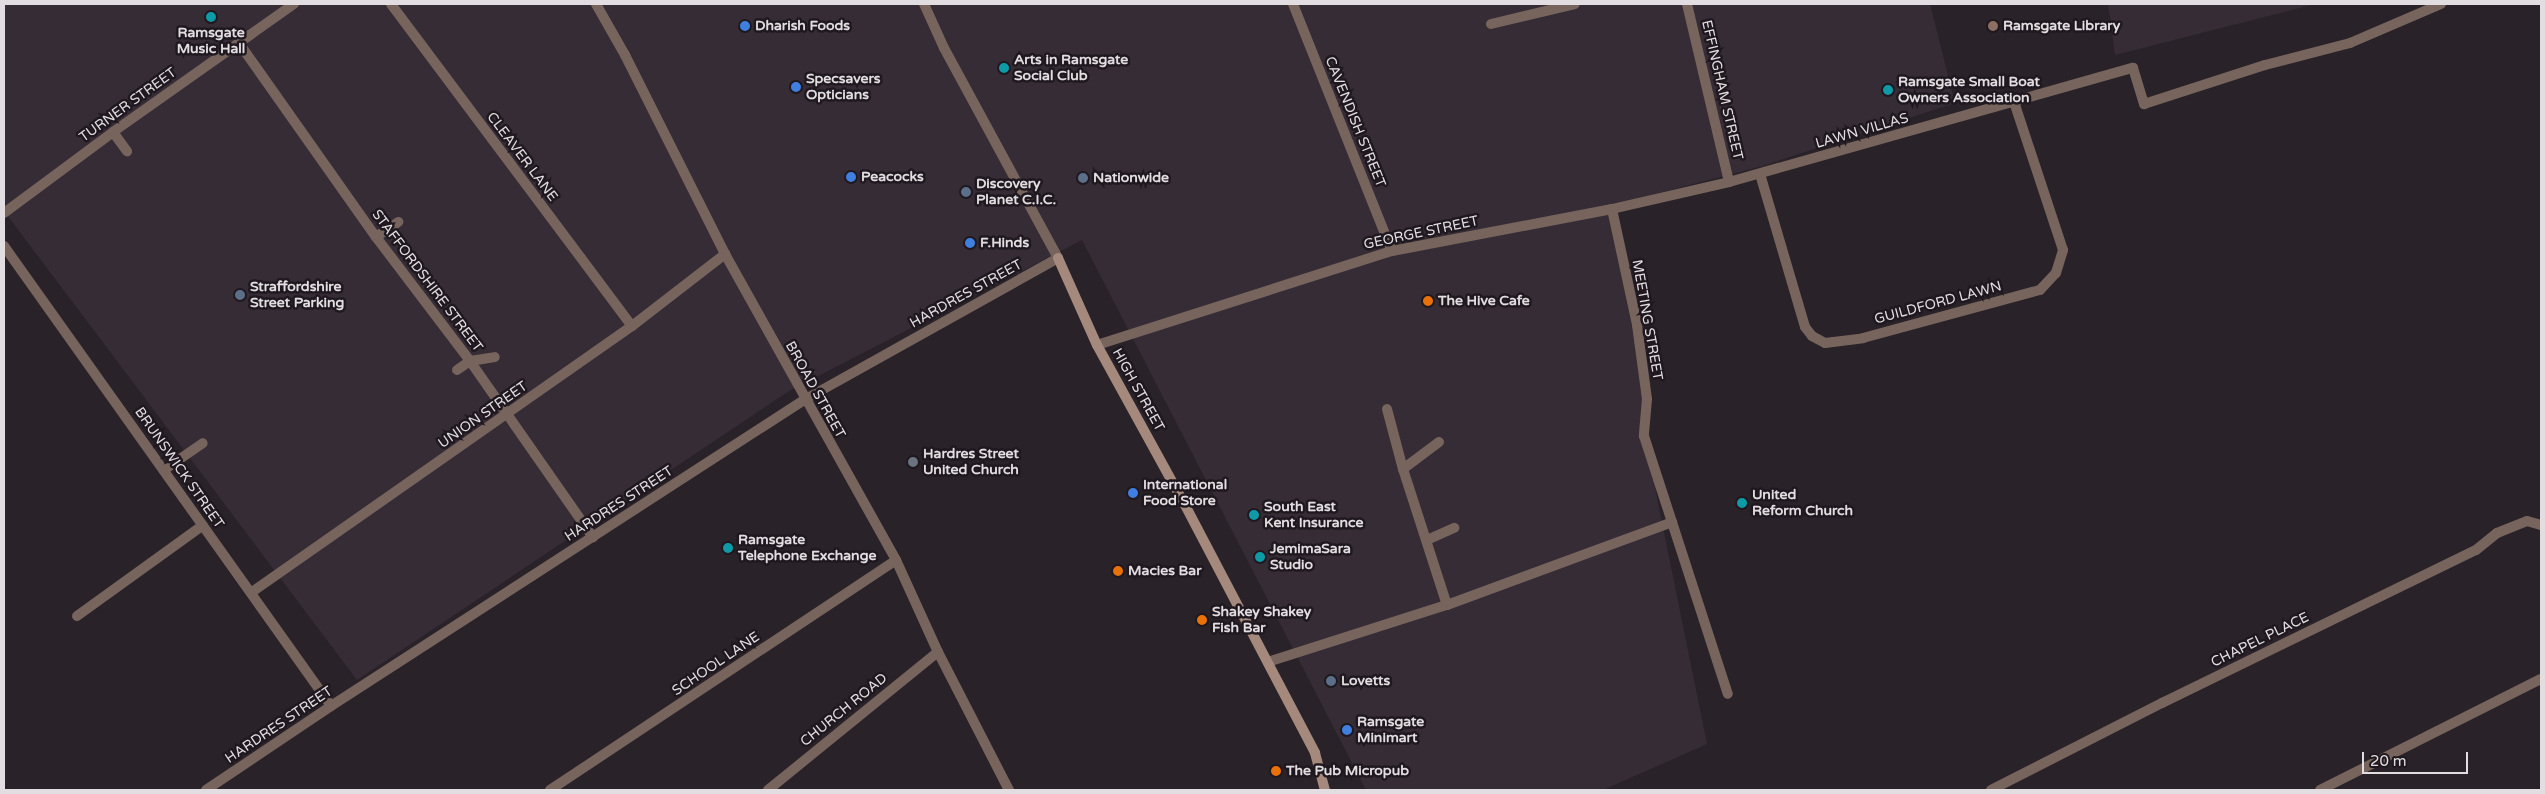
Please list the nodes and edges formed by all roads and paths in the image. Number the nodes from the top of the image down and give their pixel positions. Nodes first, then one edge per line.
1 (294, 4) edge
2 (391, 4) edge
3 (596, 4) edge
4 (924, 4) edge
5 (1293, 4) edge
6 (1575, 4) edge
7 (1687, 4) edge
8 (2441, 4) edge
9 (1491, 24) dead end
10 (239, 43) junction
11 (2014, 102) junction
12 (113, 132) junction
13 (126, 151) dead end
14 (1760, 174) junction
15 (1730, 182) junction
16 (1612, 209) junction
17 (4, 212) edge
18 (398, 222) dead end
19 (376, 237) junction
20 (4, 246) edge
21 (1392, 251) junction
22 (725, 254) junction
23 (1058, 258) junction
24 (632, 326) junction
25 (1097, 345) junction
26 (494, 357) dead end
27 (470, 361) junction
28 (456, 370) dead end
29 (804, 400) junction
30 (1388, 409) dead end
31 (506, 416) junction
32 (1439, 442) dead end
33 (203, 443) dead end
34 (164, 470) junction
35 (1403, 470) junction
36 (1672, 522) junction
37 (203, 525) junction
38 (2541, 525) edge
39 (1454, 528) dead end
40 (593, 537) junction
41 (1427, 540) junction
42 (896, 560) junction
43 (252, 592) junction
44 (1447, 605) junction
45 (77, 616) dead end
46 (938, 652) junction
47 (1268, 662) junction
48 (2541, 679) edge
49 (1728, 694) dead end
50 (331, 706) junction
51 (206, 790) edge
52 (550, 790) edge
53 (768, 790) edge
54 (1010, 790) edge
55 (1325, 790) edge
56 (1991, 790) edge
57 (2320, 790) edge

1 - 10 street, TURNER STREET
2 - 24 street, CLEAVER LANE
3 - 22 street, BROAD STREET
4 - 23 street, HIGH STREET
5 - 21 street, CAVENDISH STREET
6 - 9 street
7 - 15 street, EFFINGHAM STREET
8 - 11 street, LAWN VILLAS
10 - 12 street, TURNER STREET
10 - 19 street, STAFFORDSHIRE STREET
11 - 14 street, LAWN VILLAS
11 - 14 street, GUILDFORD LAWN
12 - 13 street
12 - 17 street, TURNER STREET
14 - 15 street, LAWN VILLAS
15 - 16 street, GEORGE STREET
16 - 21 street, GEORGE STREET
16 - 36 street, MEETING STREET
18 - 19 street
19 - 27 street, STAFFORDSHIRE STREET
20 - 34 street, BRUNSWICK STREET
21 - 25 street, GEORGE STREET
22 - 24 street, UNION STREET
22 - 29 street, BROAD STREET
23 - 25 street, HIGH STREET
23 - 29 street, HARDRES STREET
24 - 31 street, UNION STREET
25 - 47 street, HIGH STREET
26 - 27 street
27 - 28 street
27 - 31 street, STAFFORDSHIRE STREET
29 - 40 street, HARDRES STREET
29 - 42 street, BROAD STREET
30 - 35 street
31 - 40 street, STAFFORDSHIRE STREET
31 - 43 street, UNION STREET
32 - 35 street
33 - 34 street
34 - 37 street, BRUNSWICK STREET
35 - 41 street
36 - 44 street
36 - 49 street, MEETING STREET
37 - 43 street, BRUNSWICK STREET
37 - 45 street
38 - 56 street, CHAPEL PLACE
39 - 41 street
40 - 50 street, HARDRES STREET
41 - 44 street
42 - 46 street, BROAD STREET
42 - 52 street, SCHOOL LANE
43 - 50 street, BRUNSWICK STREET
44 - 47 street
46 - 53 street, CHURCH ROAD
46 - 54 street, BROAD STREET
47 - 55 street, HIGH STREET
48 - 57 street
50 - 51 street, HARDRES STREET

